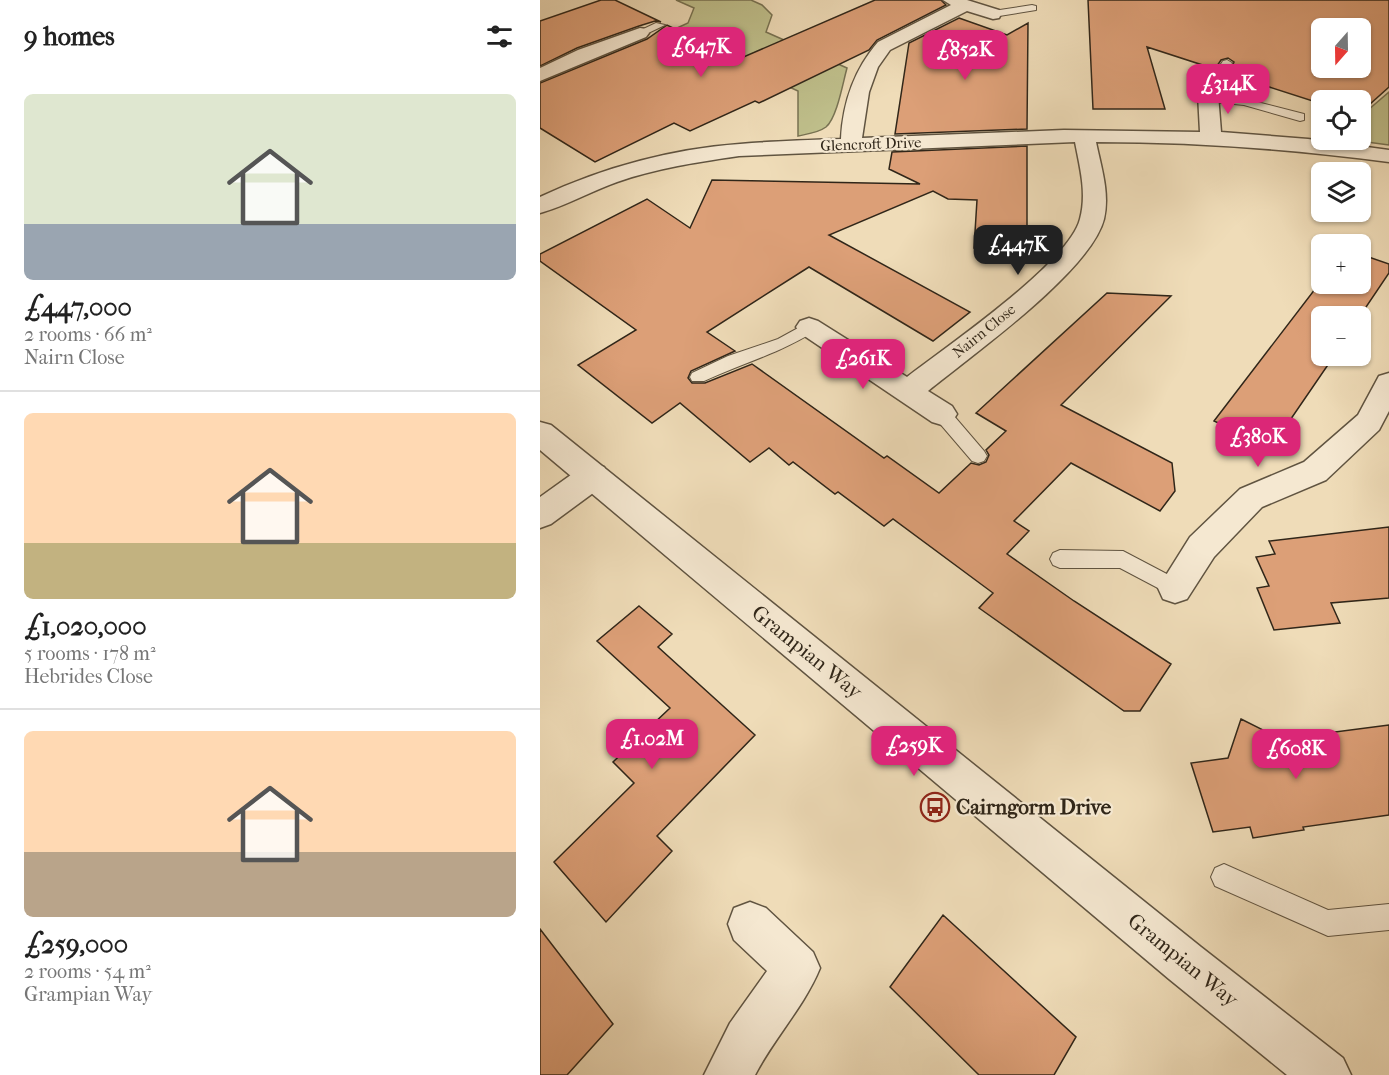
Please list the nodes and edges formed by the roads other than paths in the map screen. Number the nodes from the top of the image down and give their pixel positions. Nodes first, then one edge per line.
1 (958, 2) edge
2 (1032, 8) dead end
3 (993, 14) joint
4 (660, 25) dead end
5 (640, 33) joint
6 (564, 44) dead end
7 (584, 54) junction
8 (1227, 63) dead end
9 (540, 75) edge
10 (1208, 97) junction
11 (1300, 117) dead end
12 (1084, 136) junction
13 (1211, 137) junction
14 (851, 145) junction
15 (1389, 156) edge
16 (540, 181) edge
17 (560, 196) junction
18 (540, 206) edge
19 (809, 327) joint
20 (698, 377) dead end
21 (1389, 383) edge
22 (908, 392) junction
23 (942, 414) joint
24 (540, 433) edge
25 (978, 456) dead end
26 (593, 476) junction
27 (540, 515) edge
28 (1060, 559) dead end
29 (1176, 588) joint
30 (1224, 877) dead end
31 (1389, 917) edge
32 (750, 924) dead end
33 (729, 1075) edge
34 (1326, 1075) edge

1 - 3 street
1 - 14 street
2 - 3 lane
4 - 5 lane
5 - 7 street
6 - 7 street
7 - 9 street
8 - 10 lane
10 - 11 lane
10 - 13 street
12 - 13 street, Glencroft Drive
12 - 14 street, Glencroft Drive
12 - 22 street, Nairn Close
13 - 15 street, Glencroft Drive
14 - 17 street, Glencroft Drive
16 - 17 street
17 - 18 street, Glencroft Drive
19 - 20 lane
19 - 22 street
21 - 29 street
22 - 23 street
23 - 25 lane
24 - 26 street, Grampian Way
26 - 27 street
26 - 34 street, Grampian Way
28 - 29 lane
30 - 31 lane
32 - 33 street

